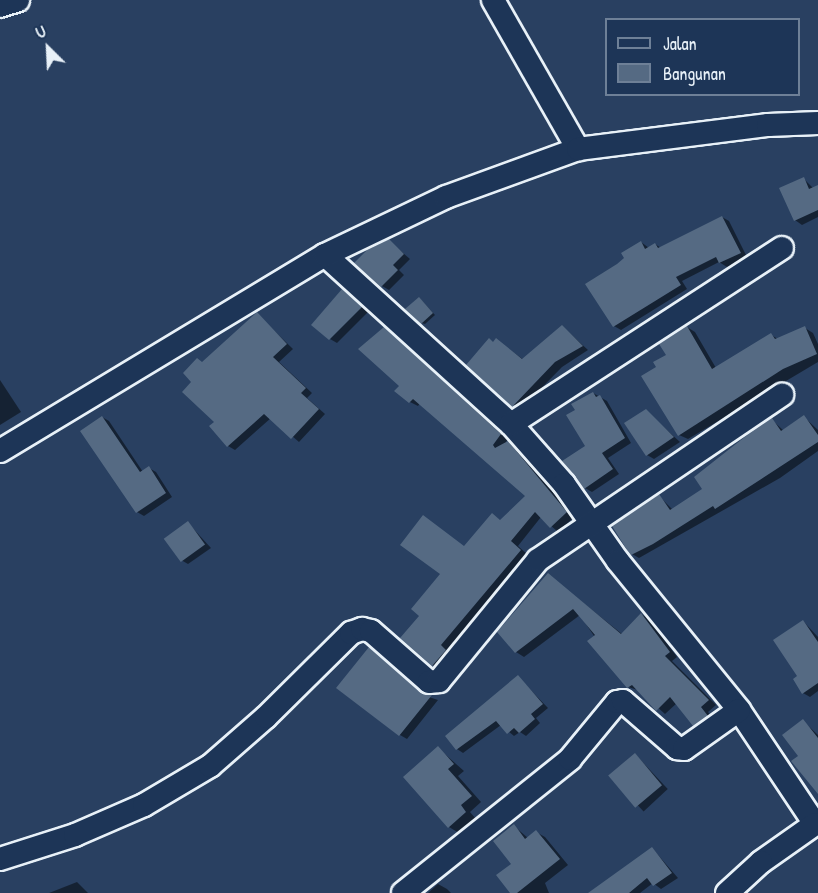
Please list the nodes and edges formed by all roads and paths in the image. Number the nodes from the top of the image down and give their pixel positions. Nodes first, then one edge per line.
1 (18, 0) edge
2 (493, 0) edge
3 (0, 6) edge
4 (818, 123) edge
5 (578, 149) junction
6 (782, 248) dead end
7 (325, 255) junction
8 (782, 394) dead end
9 (511, 424) junction
10 (0, 451) edge
11 (592, 524) junction
12 (739, 710) junction
13 (817, 824) edge
14 (0, 859) edge
15 (403, 893) edge
16 (727, 893) edge

1 - 3 street
2 - 5 street
4 - 5 street
5 - 7 street
6 - 9 street
7 - 9 street
7 - 10 street
8 - 11 street
9 - 11 street
11 - 12 street
11 - 14 street
12 - 13 street
12 - 15 street
13 - 16 street

